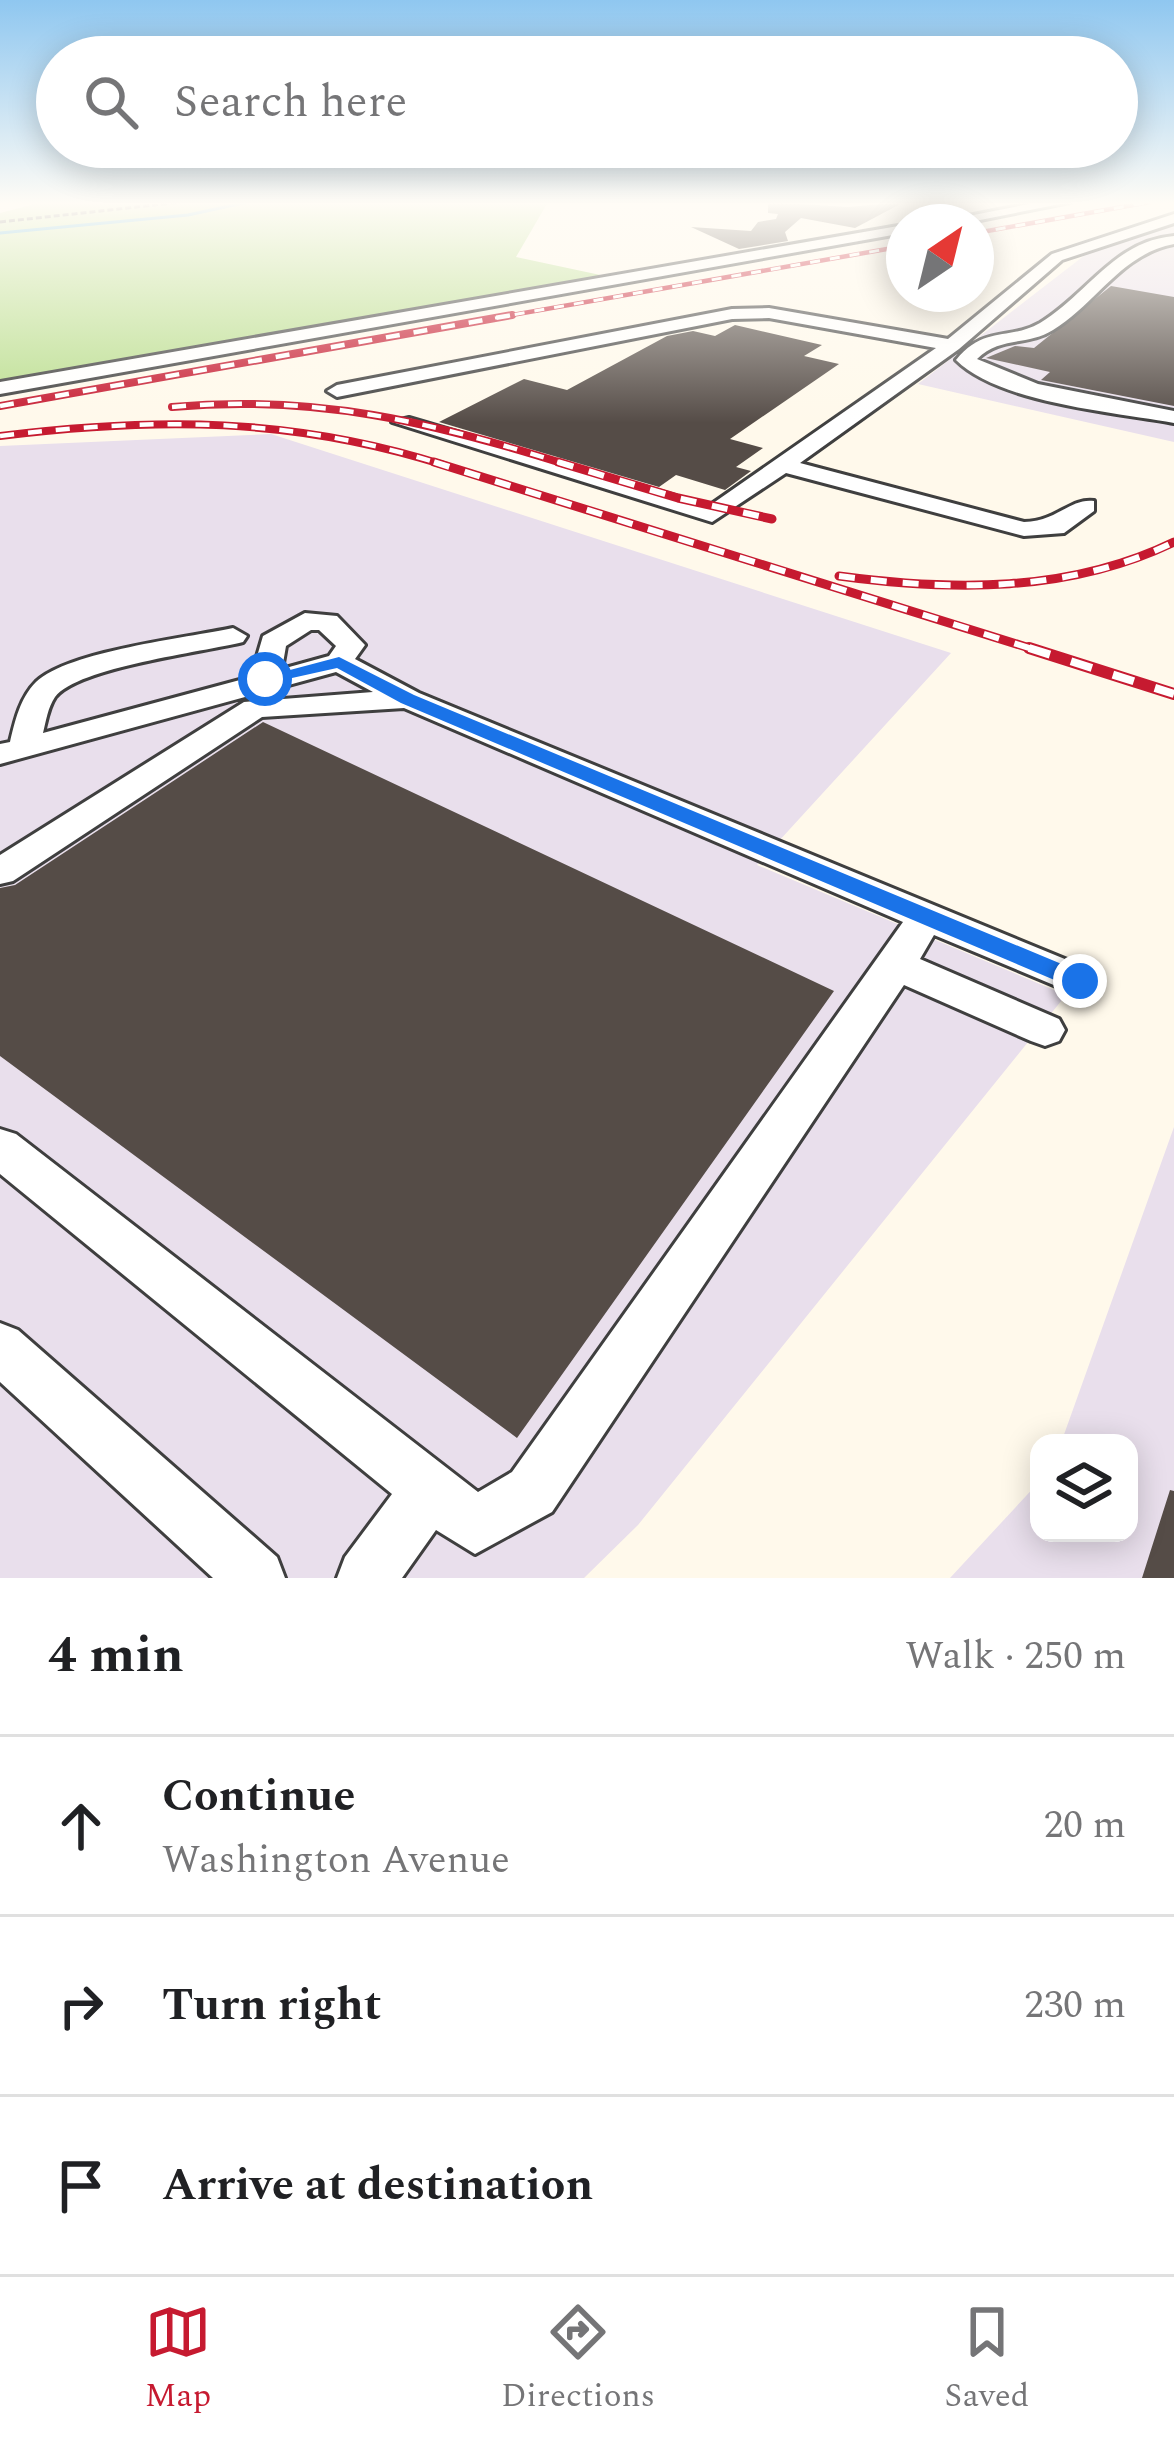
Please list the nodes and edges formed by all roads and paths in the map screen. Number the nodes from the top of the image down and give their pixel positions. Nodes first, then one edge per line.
1 (639, 276) edge
2 (1035, 276) edge
3 (1109, 276) edge
4 (952, 345) junction
5 (0, 388) edge
6 (337, 391) dead end
7 (1174, 418) edge
8 (402, 422) dead end
9 (782, 465) junction
10 (1086, 506) dead end
11 (233, 636) dead end
12 (339, 662) junction
13 (265, 679) junction
14 (408, 699) junction
15 (12, 750) edge
16 (0, 872) edge
17 (925, 916) junction
18 (897, 964) junction
19 (1080, 981) dead end
20 (1045, 1030) dead end
21 (0, 1148) edge
22 (0, 1348) edge
23 (431, 1489) junction
24 (256, 1578) edge
25 (365, 1578) edge

1 - 5 street
2 - 4 street
3 - 7 street
4 - 6 street
4 - 9 street
8 - 9 street
9 - 10 street
11 - 15 street
12 - 13 street
12 - 13 street
12 - 14 street
13 - 15 street
14 - 16 street
14 - 17 street
17 - 18 street
17 - 19 street
18 - 20 street
18 - 23 street
21 - 23 street
22 - 24 street
23 - 25 street

